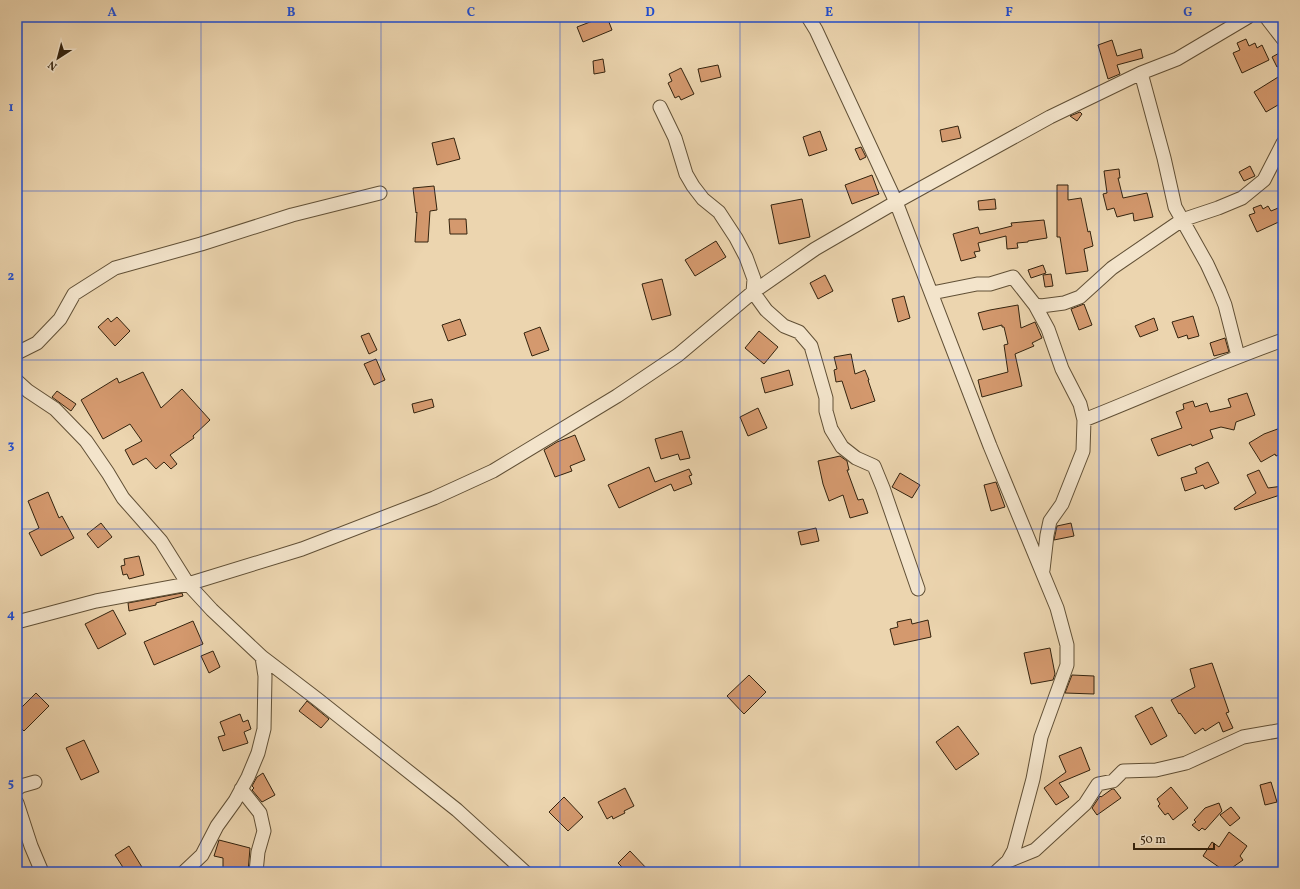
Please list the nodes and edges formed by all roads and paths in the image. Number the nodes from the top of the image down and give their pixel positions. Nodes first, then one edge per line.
1 (808, 17) edge
2 (1248, 17) edge
3 (1266, 17) edge
4 (1283, 39) edge
5 (1141, 73) junction
6 (660, 107) dead end
7 (1283, 143) edge
8 (380, 192) dead end
9 (896, 202) junction
10 (1182, 220) junction
11 (753, 292) junction
12 (932, 293) junction
13 (1035, 305) junction
14 (1283, 340) edge
15 (17, 353) edge
16 (1238, 356) junction
17 (17, 381) edge
18 (1084, 420) junction
19 (1043, 572) junction
20 (188, 584) junction
21 (918, 589) dead end
22 (17, 622) edge
23 (262, 657) junction
24 (1283, 730) edge
25 (36, 782) dead end
26 (17, 789) edge
27 (241, 789) junction
28 (17, 803) edge
29 (1008, 866) edge
30 (42, 872) edge
31 (184, 872) edge
32 (256, 872) edge
33 (525, 872) edge
34 (996, 872) edge

1 - 9 street
2 - 5 street
3 - 4 street
5 - 9 street
5 - 10 street
6 - 11 street
7 - 10 street
8 - 15 street
9 - 11 street
9 - 12 street
10 - 13 street
10 - 16 street
11 - 20 street
11 - 21 street
12 - 13 street
12 - 19 street
13 - 18 street
14 - 16 street
16 - 18 street
17 - 20 street
18 - 19 street
19 - 29 street
20 - 22 street
20 - 23 street
23 - 27 street
23 - 33 street
24 - 29 street
25 - 26 street
27 - 31 street
27 - 32 street
28 - 30 street
29 - 34 street

